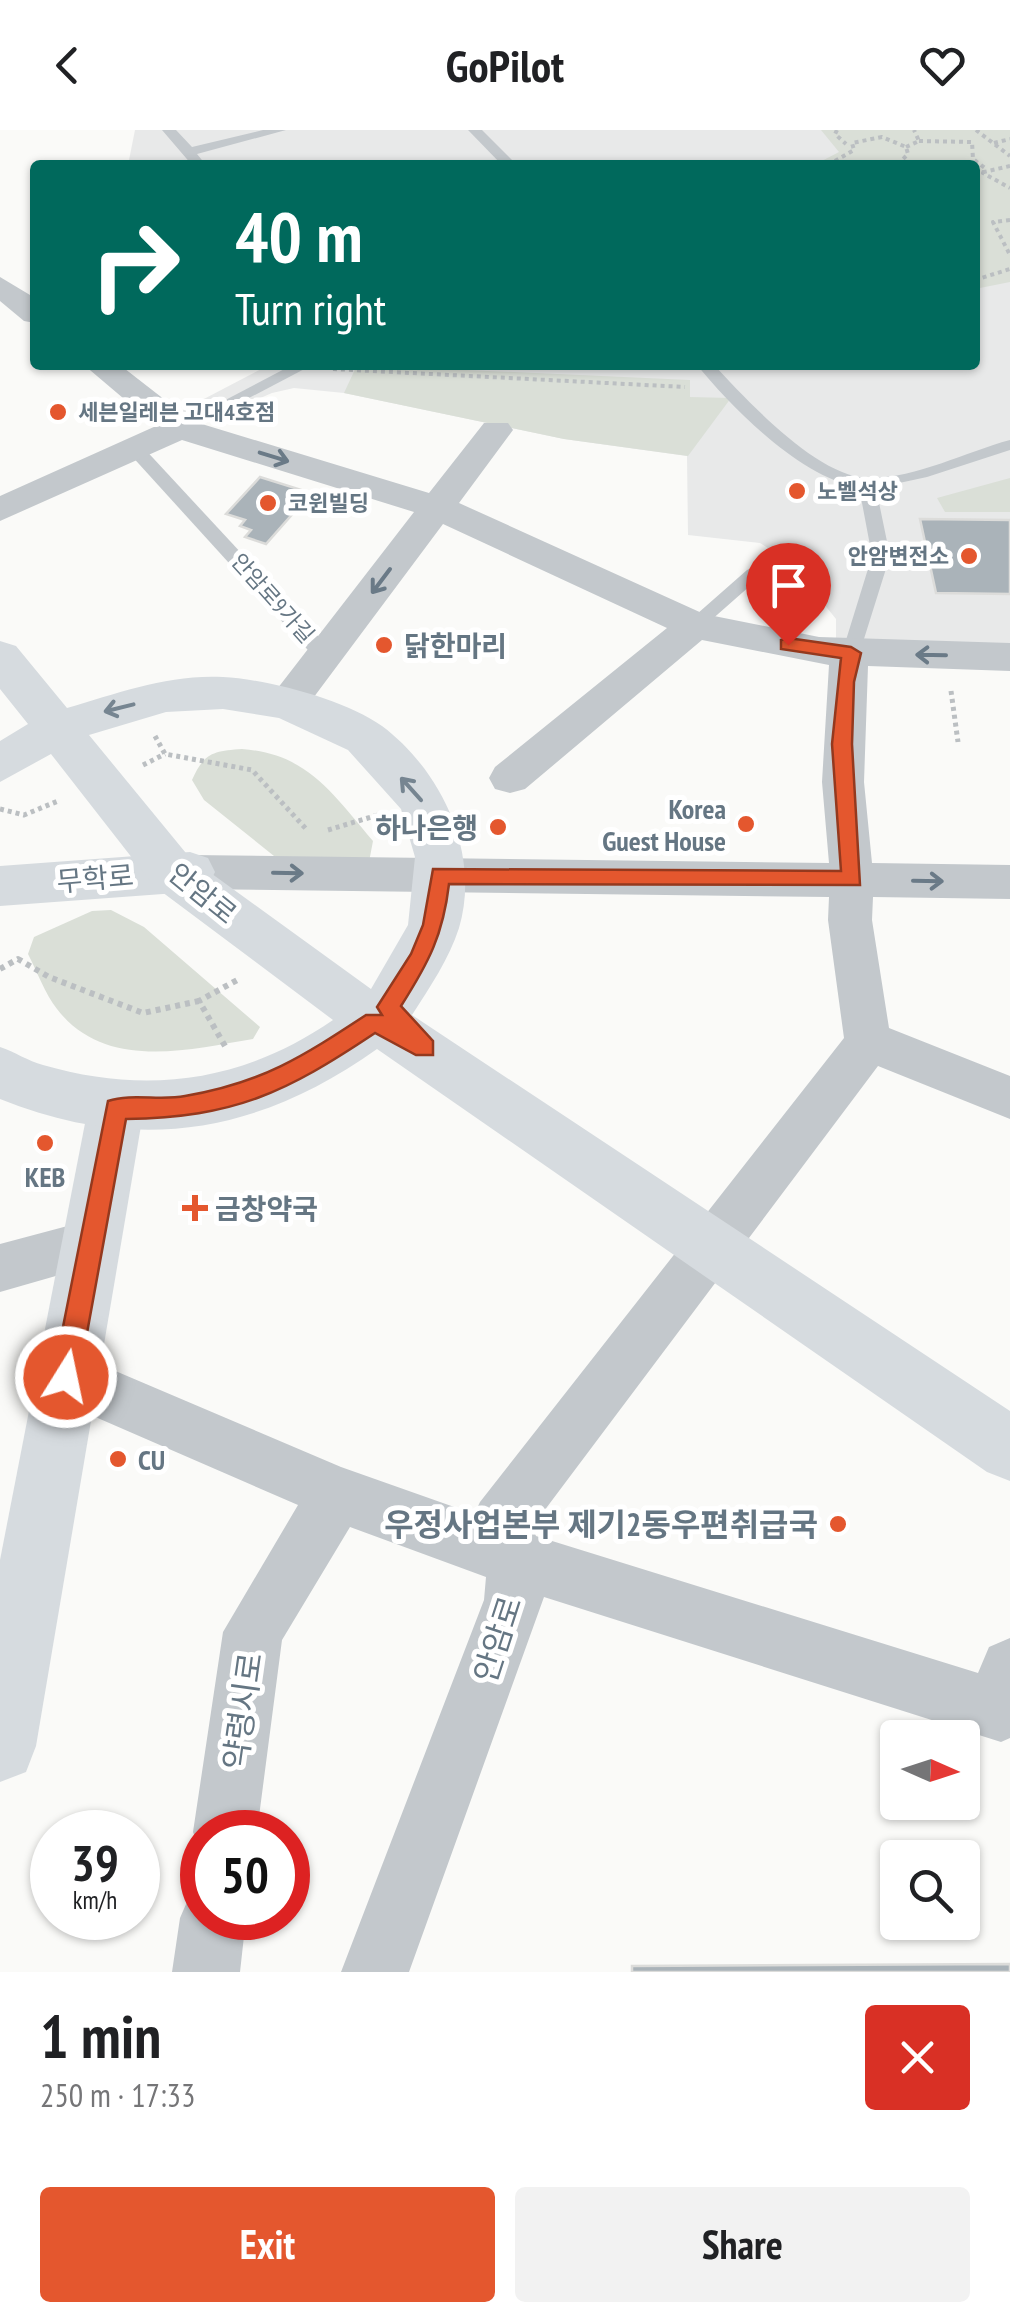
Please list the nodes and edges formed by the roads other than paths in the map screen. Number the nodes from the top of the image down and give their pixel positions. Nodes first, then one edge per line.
1 (169, 130) edge
2 (279, 130) edge
3 (475, 130) edge
4 (189, 152) junction
5 (195, 160) edge
6 (505, 160) edge
7 (0, 286) edge
8 (30, 310) edge
9 (106, 370) edge
10 (295, 370) edge
11 (711, 370) edge
12 (180, 428) junction
13 (496, 430) dead end
14 (1010, 446) edge
15 (136, 449) junction
16 (867, 484) junction
17 (437, 507) junction
18 (0, 510) edge
19 (773, 564) dead end
20 (694, 625) junction
21 (851, 653) junction
22 (324, 656) junction
23 (1010, 657) edge
24 (12, 674) edge
25 (288, 703) junction
26 (60, 727) junction
27 (0, 764) edge
28 (510, 778) dead end
29 (181, 872) junction
30 (440, 875) junction
31 (852, 880) junction
32 (1010, 882) edge
33 (0, 886) edge
34 (396, 1025) junction
35 (868, 1043) junction
36 (0, 1071) edge
37 (1010, 1098) edge
38 (116, 1108) junction
39 (90, 1244) junction
40 (716, 1244) junction
41 (0, 1268) edge
42 (66, 1377) junction
43 (1010, 1449) edge
44 (338, 1494) junction
45 (517, 1559) junction
46 (1010, 1668) edge
47 (0, 1746) edge
48 (228, 1810) edge
49 (210, 1940) edge
50 (206, 1972) edge
51 (375, 1972) edge

1 - 4 lane
2 - 4 lane
3 - 6 lane
4 - 5 lane
7 - 8 street
9 - 12 street
10 - 12 lane
11 - 16 lane
12 - 15 street
12 -> 17 street
13 - 17 street, 안암로9가길
14 - 16 lane
15 - 18 street
15 - 22 lane, 안암로9가길
16 - 21 lane
17 - 20 street
17 -> 22 street, 안암로9가길
19 - 20 lane
20 - 21 street
20 - 28 street
23 -> 21 street
21 - 31 street
22 - 25 street
24 - 26 main road, 안암로
25 -> 26 main road
30 -> 25 main road
26 - 27 main road
26 - 29 main road, 안암로
29 -> 30 street
29 - 33 main road, 무학로
29 - 34 main road, 안암로
30 - 31 street
30 - 34 main road
31 -> 32 street
31 - 35 street
34 - 38 main road
34 - 40 main road, 안암로
35 - 37 street
35 - 40 street, 안암로
36 - 38 main road
38 - 39 main road
39 - 41 street
39 - 42 main road
40 - 43 main road, 안암로
40 - 45 street, 안암로
42 - 44 street
42 - 47 main road
44 - 45 street
44 - 48 street, 약령시로
45 - 46 street
45 - 51 street, 안암로
49 - 50 street

